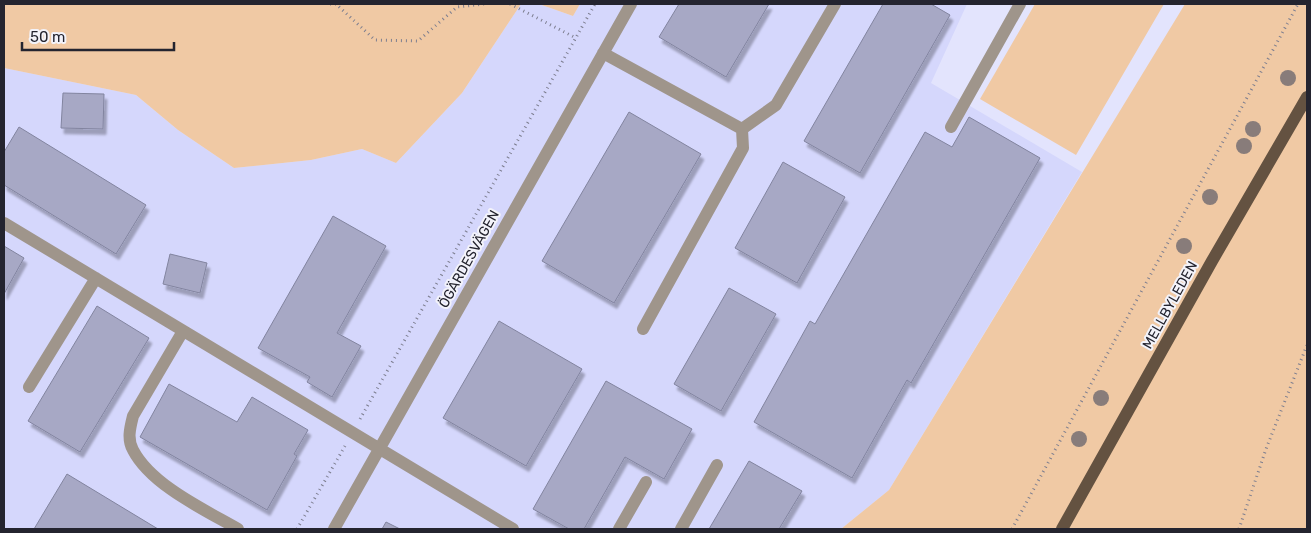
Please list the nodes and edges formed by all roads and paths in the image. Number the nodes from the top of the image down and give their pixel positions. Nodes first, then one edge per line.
1 (330, 4) edge
2 (336, 4) edge
3 (484, 4) edge
4 (510, 4) edge
5 (595, 4) edge
6 (631, 4) edge
7 (835, 4) edge
8 (1020, 4) edge
9 (1298, 4) edge
10 (576, 38) junction
11 (603, 53) junction
12 (1307, 97) edge
13 (951, 127) dead end
14 (742, 129) junction
15 (4, 223) edge
16 (96, 278) junction
17 (643, 329) dead end
18 (183, 331) junction
19 (1307, 345) edge
20 (29, 387) dead end
21 (352, 433) junction
22 (378, 450) junction
23 (717, 465) dead end
24 (646, 482) dead end
25 (238, 529) edge
26 (297, 529) edge
27 (334, 529) edge
28 (513, 529) edge
29 (619, 529) edge
30 (681, 529) edge
31 (1012, 529) edge
32 (1062, 529) edge
33 (1239, 529) edge

1 - 2 path
2 - 3 path
4 - 10 path
5 - 10 path
6 - 11 street, ÖGÄRDESVÄGEN
7 - 14 street
8 - 13 street
9 - 31 path
10 - 21 path
11 - 14 street
11 - 22 street, ÖGÄRDESVÄGEN
12 - 32 main road, MELLBYLEDEN
14 - 17 street
15 - 16 street
16 - 18 street
16 - 20 street
18 - 21 street
18 - 25 street
19 - 33 path
21 - 22 street
21 - 26 path
22 - 27 street, ÖGÄRDESVÄGEN
22 - 28 street
23 - 30 street
24 - 29 street

